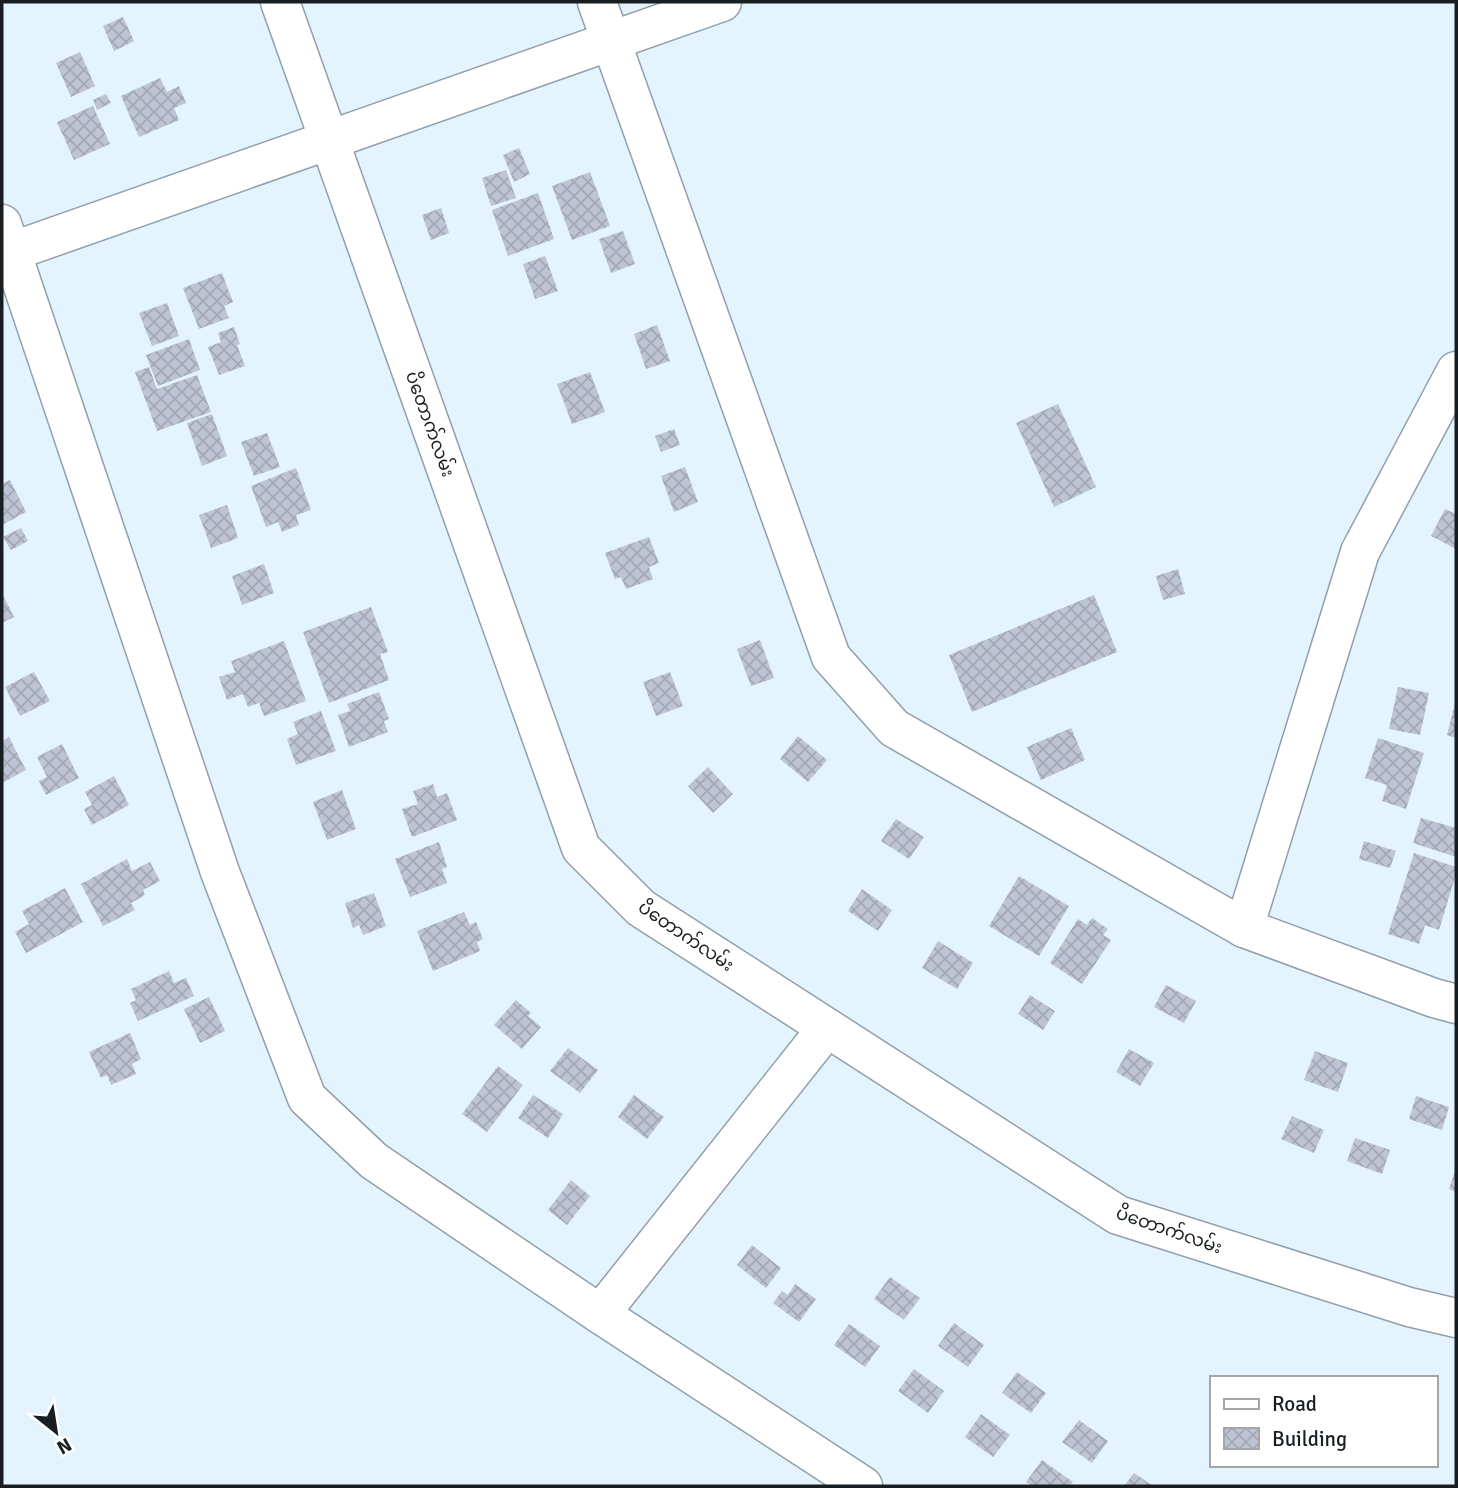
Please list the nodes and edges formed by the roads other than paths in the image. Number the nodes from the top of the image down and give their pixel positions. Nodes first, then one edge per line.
1 (280, 2) edge
2 (597, 2) edge
3 (722, 2) edge
4 (611, 41) junction
5 (328, 140) junction
6 (5, 243) edge
7 (1456, 371) edge
8 (1244, 928) junction
9 (1456, 1004) edge
10 (827, 1028) junction
11 (600, 1314) junction
12 (1456, 1318) edge
13 (863, 1486) edge

1 - 5 street, ပိတောက်လမ်း
2 - 4 street
3 - 4 street
4 - 5 street
4 - 8 street
5 - 6 street
5 - 10 street, ပိတောက်လမ်း
6 - 11 street
7 - 8 street
8 - 9 street
10 - 11 street
10 - 12 street, ပိတောက်လမ်း
11 - 13 street

